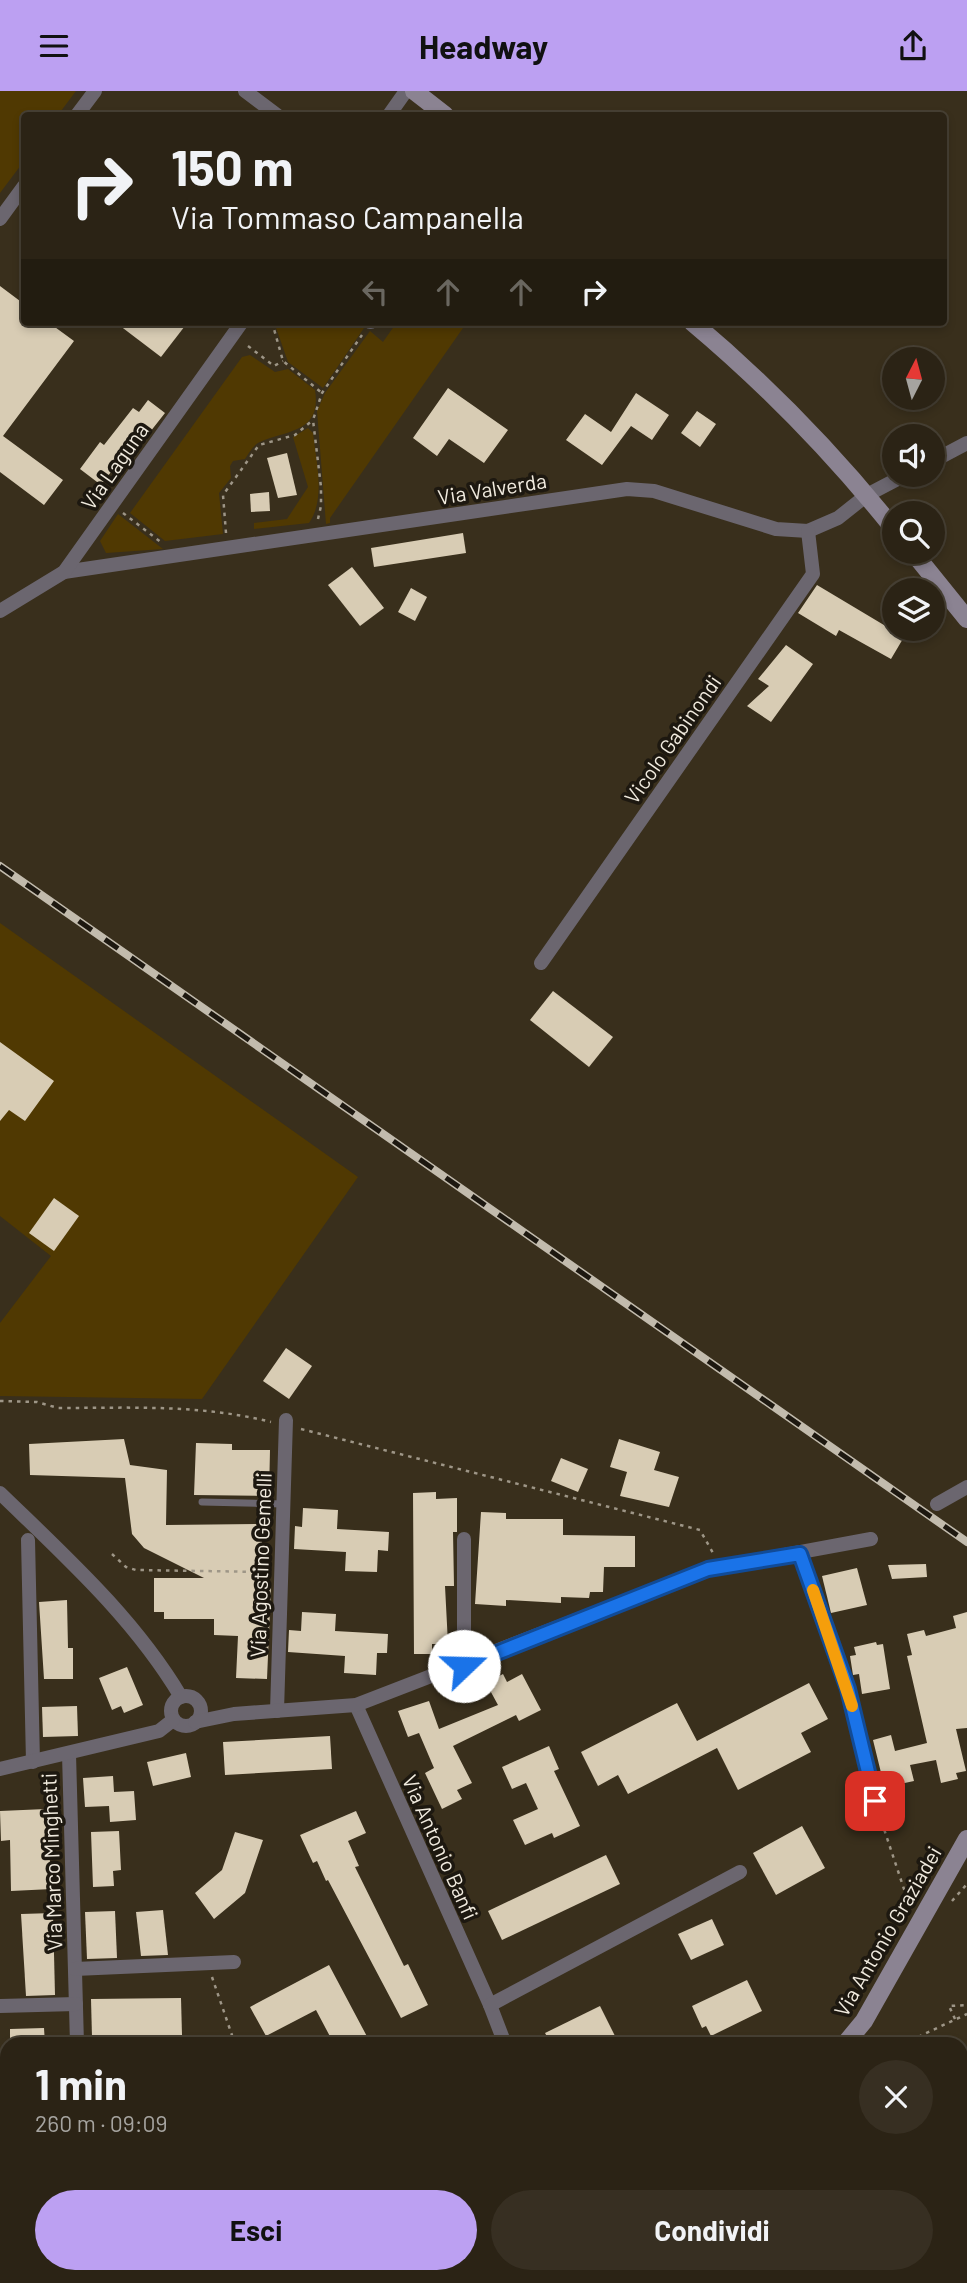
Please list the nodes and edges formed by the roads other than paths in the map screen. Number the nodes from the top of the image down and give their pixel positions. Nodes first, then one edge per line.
1 (95, 91) edge
2 (245, 91) edge
3 (406, 91) edge
4 (414, 91) edge
5 (79, 112) edge
6 (273, 112) edge
7 (391, 112) edge
8 (441, 112) edge
9 (21, 189) edge
10 (0, 219) edge
11 (239, 326) edge
12 (697, 326) edge
13 (967, 443) edge
14 (945, 455) edge
15 (882, 487) edge
16 (867, 495) junction
17 (882, 514) edge
18 (808, 531) junction
19 (923, 564) edge
20 (64, 572) junction
21 (0, 611) edge
22 (967, 619) edge
23 (541, 963) dead end
24 (286, 1423) road end
25 (967, 1487) edge
26 (0, 1493) edge
27 (202, 1502) dead end
28 (283, 1504) junction
29 (937, 1504) dead end
30 (464, 1539) dead end
31 (871, 1539) dead end
32 (28, 1541) dead end
33 (800, 1554) junction
34 (464, 1666) junction
35 (181, 1697) junction
36 (200, 1706) junction
37 (356, 1706) junction
38 (277, 1711) junction
39 (233, 1714) junction
40 (173, 1720) junction
41 (195, 1723) junction
42 (69, 1754) junction
43 (33, 1762) junction
44 (0, 1769) edge
45 (875, 1801) road end
46 (967, 1839) edge
47 (740, 1872) dead end
48 (233, 1962) dead end
49 (75, 1969) junction
50 (76, 2004) junction
51 (490, 2005) junction
52 (0, 2006) edge
53 (77, 2037) edge
54 (502, 2037) edge
55 (851, 2037) edge

1 - 5 street
2 - 6 street
3 - 7 street
4 - 8 main road
9 - 10 street
11 - 20 street, Via Laguna
12 - 16 main road
13 - 14 street
15 - 16 street, Via Valverda
16 - 17 main road
16 - 18 street, Via Valverda
18 - 20 street, Via Valverda
18 - 23 street, Vicolo Gabinondi
19 - 22 main road
20 - 21 street, Via Laguna
24 - 28 street, Via Agostino Gemelli
25 - 29 street
26 - 35 street
27 - 28 lane
28 - 38 street, Via Agostino Gemelli
30 - 34 street
31 - 33 street
32 - 43 street
33 - 34 street
33 - 45 street
34 - 37 street
35 - 36 street
35 - 40 street
36 - 39 street
36 - 41 street
37 - 38 street
37 - 51 street, Via Antonio Banfi
38 - 39 street
39 - 41 street
40 - 41 street
40 - 42 street
42 - 43 street
42 - 49 street, Via Marco Minghetti
43 - 44 street
46 - 55 main road, Via Antonio Graziadei
47 - 51 street
48 - 49 street, Via Marco Minghetti
49 - 50 street, Via Marco Minghetti
50 - 52 street
50 - 53 street, Via Marco Minghetti
51 - 54 street, Via Antonio Banfi

